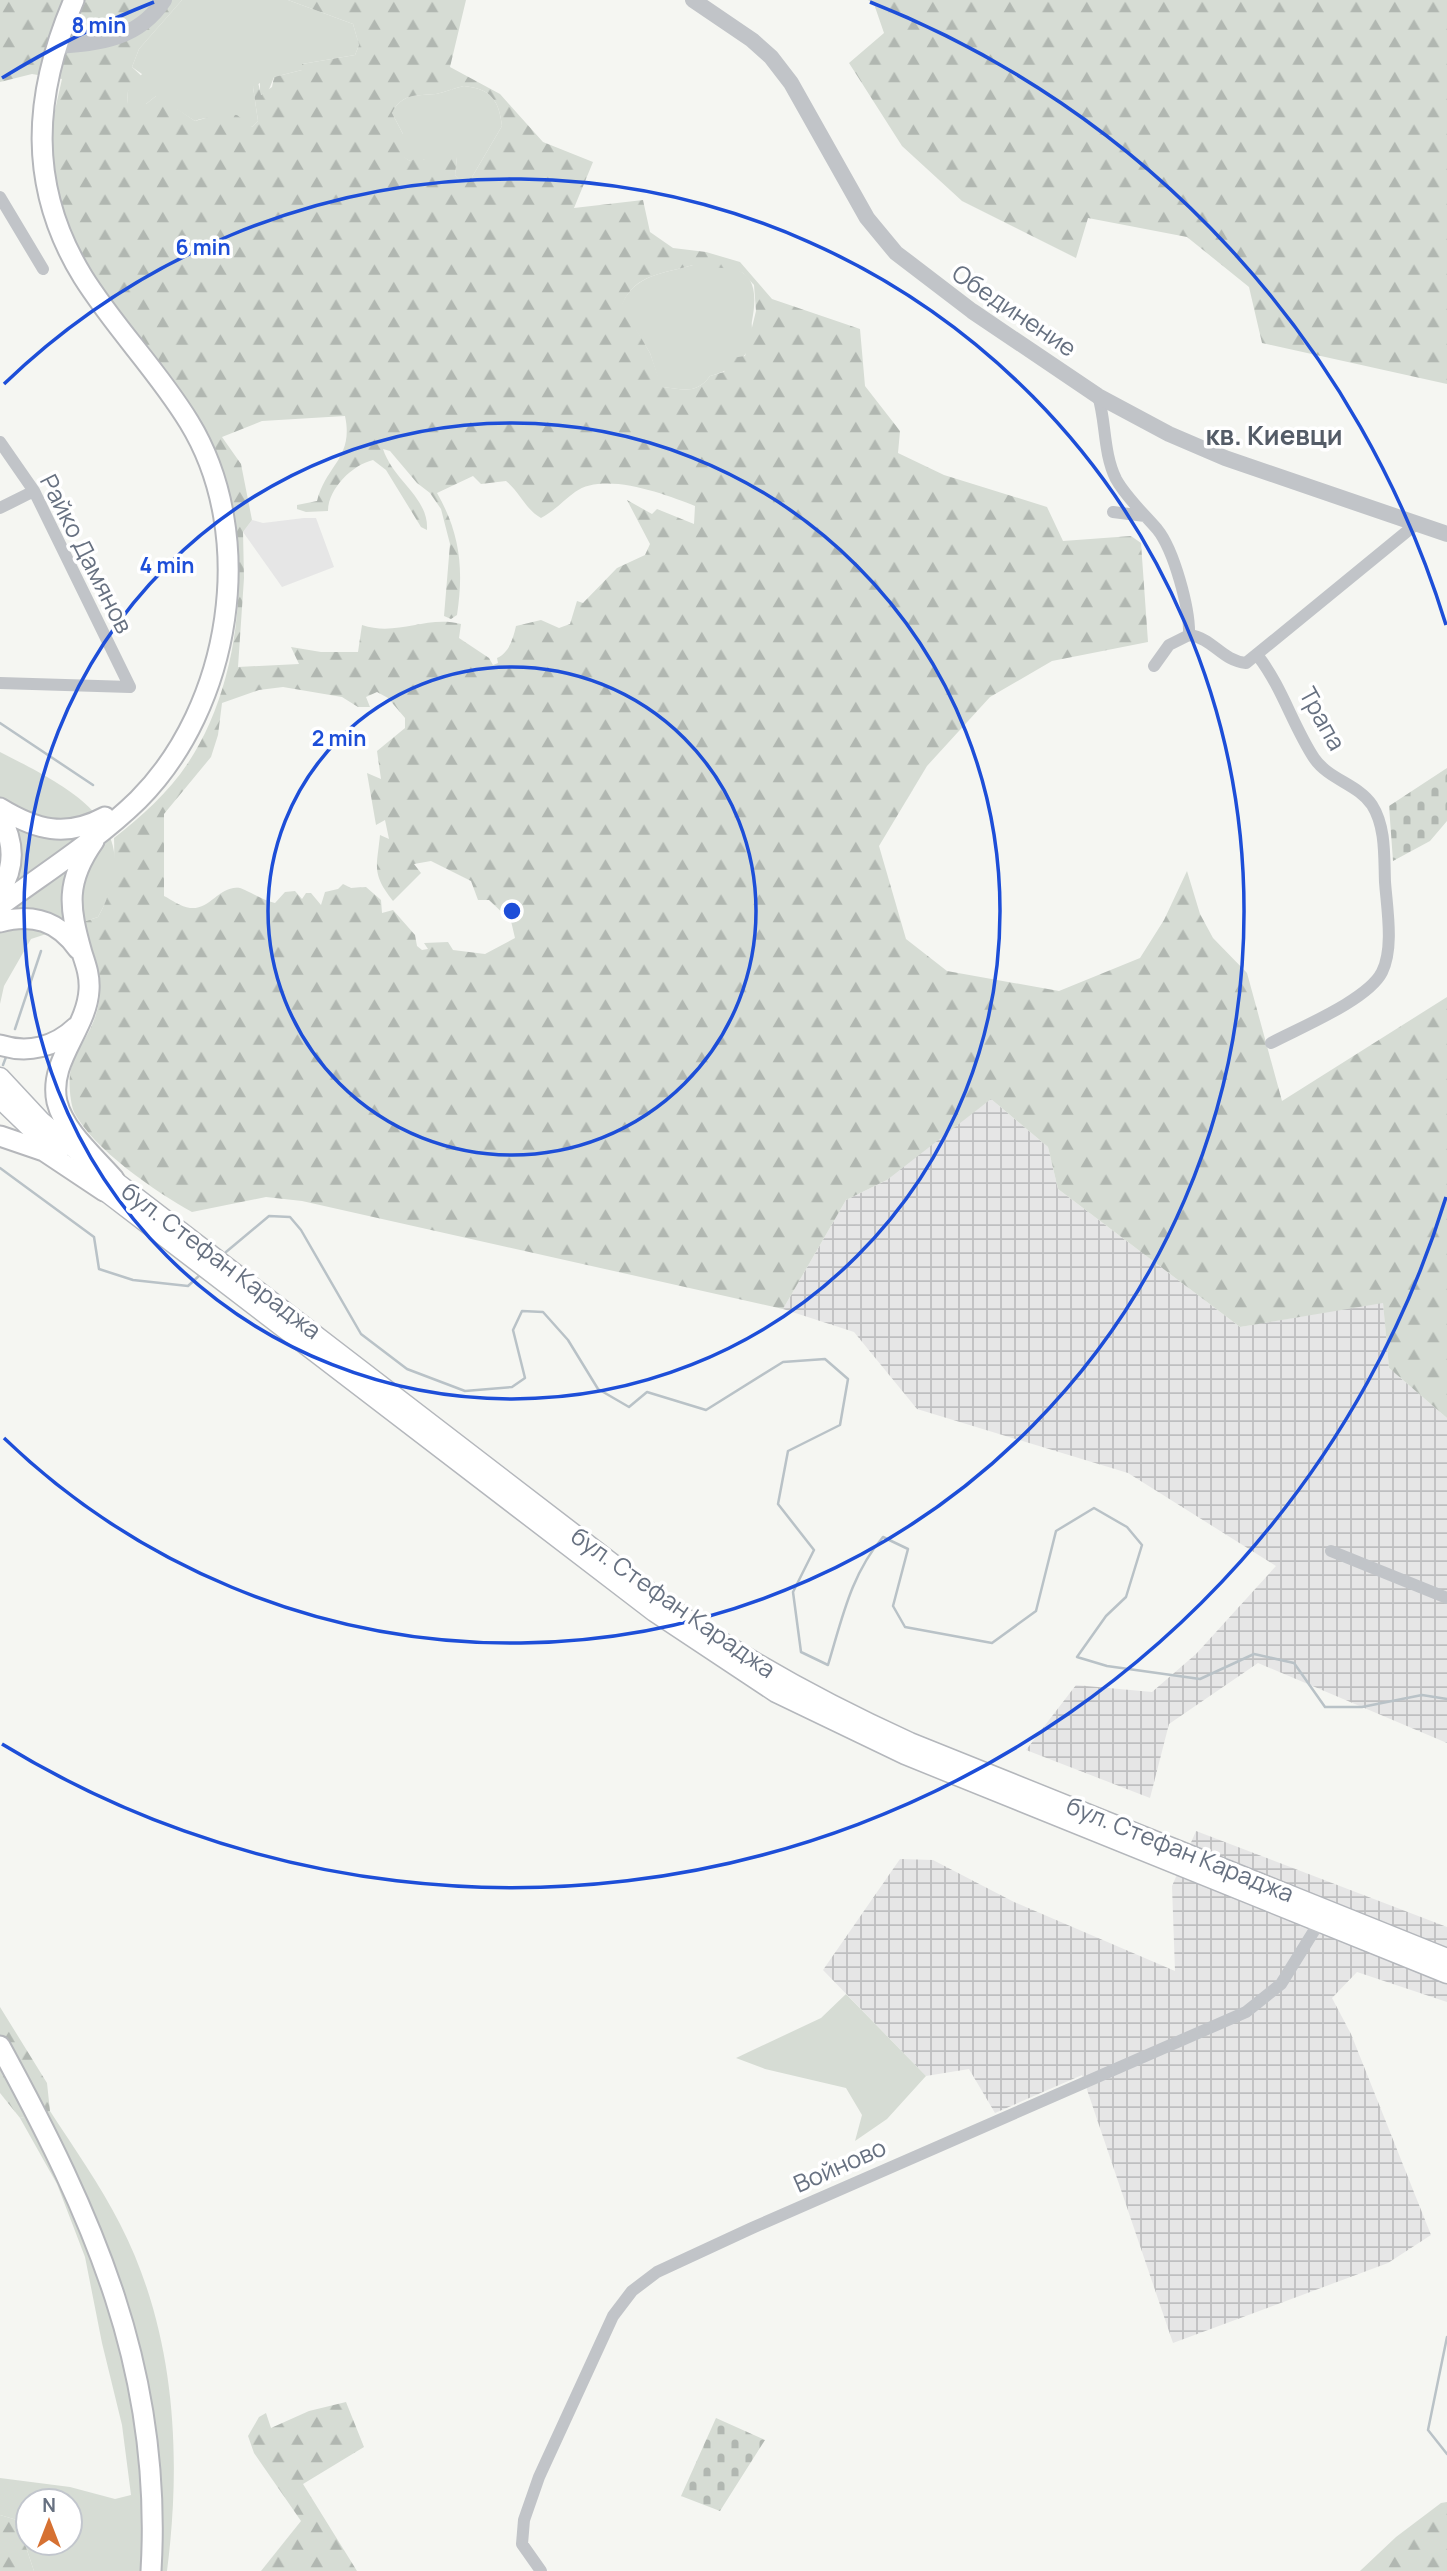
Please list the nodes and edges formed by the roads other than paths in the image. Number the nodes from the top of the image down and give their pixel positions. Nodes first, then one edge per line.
1 (75, 0) edge
2 (164, 0) edge
3 (692, 0) edge
4 (57, 46) junction
5 (0, 197) edge
6 (43, 269) dead end
7 (1098, 396) junction
8 (0, 442) edge
9 (34, 491) junction
10 (0, 508) edge
11 (1113, 512) dead end
12 (1145, 516) junction
13 (1416, 524) junction
14 (1447, 534) edge
15 (1189, 635) junction
16 (1258, 656) junction
17 (1154, 666) dead end
18 (0, 683) edge
19 (137, 801) junction
20 (0, 808) edge
21 (0, 816) edge
22 (106, 827) junction
23 (0, 891) edge
24 (0, 906) edge
25 (0, 922) edge
26 (83, 956) junction
27 (81, 1021) junction
28 (1271, 1043) dead end
29 (0, 1045) edge
30 (0, 1077) edge
31 (0, 1099) edge
32 (0, 1136) edge
33 (109, 1185) junction
34 (1331, 1551) dead end
35 (1447, 1598) edge
36 (1323, 1915) junction
37 (1447, 1958) edge
38 (1447, 1974) edge
39 (0, 2046) edge
40 (151, 2571) edge
41 (541, 2571) edge

1 - 4 main road
2 - 4 street
3 - 7 street, Обединение
4 - 19 main road
5 - 6 street
7 - 12 street
7 - 13 street, Обединение
8 - 9 street, Райко Дамянов
9 - 10 street
9 - 18 street, Райко Дамянов
11 - 12 street
12 - 15 street
13 - 14 street
13 - 16 street
15 - 16 street
15 - 17 street
16 - 28 street, Трапа
19 - 20 main road
19 - 22 main road
21 - 23 main road
22 - 24 main road
22 - 26 main road
25 - 26 main road
26 - 27 main road
27 - 29 main road
27 - 33 main road
30 - 33 main road, бул. Стефан Караджа
31 - 33 main road, бул. Стефан Караджа
32 - 33 main road
33 - 36 main road, бул. Стефан Караджа
34 - 35 street
36 - 37 main road, бул. Стефан Караджа
36 - 38 main road, бул. Стефан Караджа
36 - 41 street, Войново
39 - 40 main road

